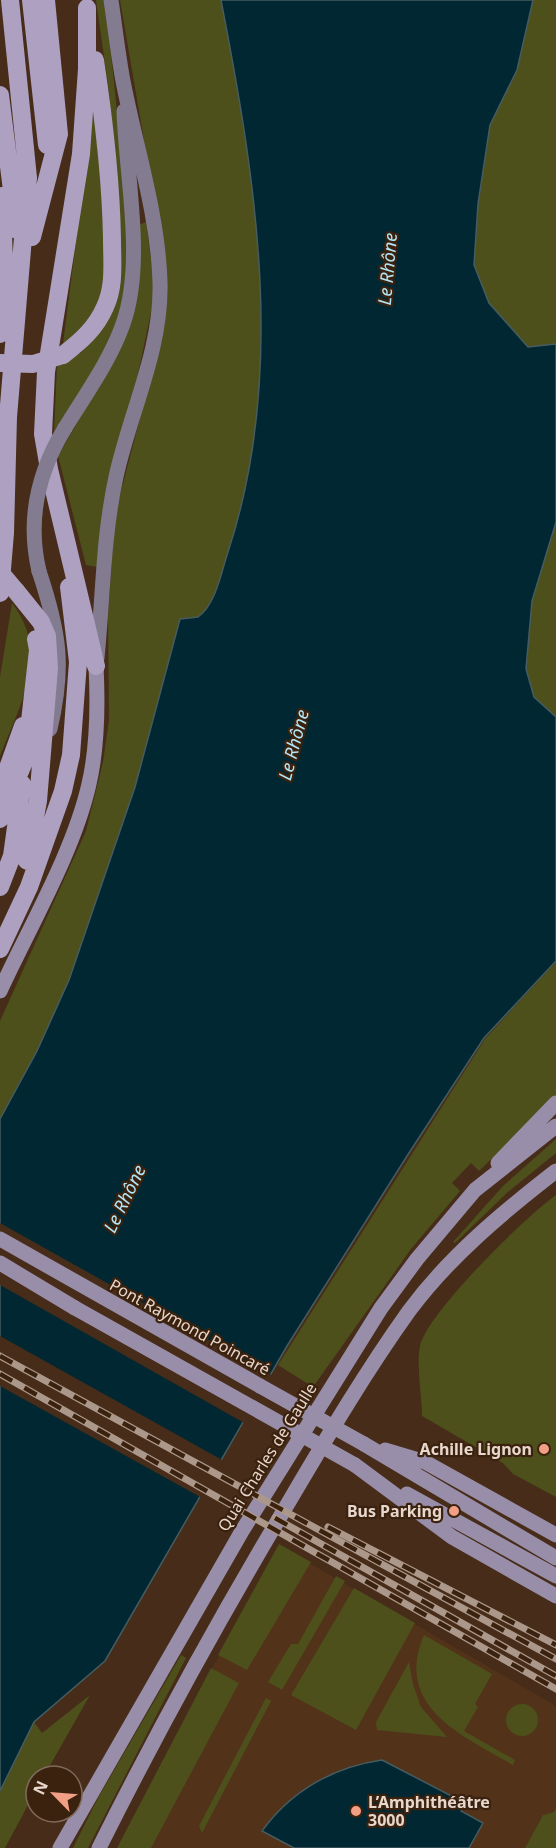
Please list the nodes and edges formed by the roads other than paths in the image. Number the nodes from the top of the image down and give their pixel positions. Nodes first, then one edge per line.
1 (10, 0) edge
2 (20, 0) edge
3 (31, 0) edge
4 (46, 0) edge
5 (111, 0) edge
6 (86, 4) edge
7 (0, 16) edge
8 (123, 81) junction
9 (0, 95) edge
10 (0, 182) edge
11 (46, 192) junction
12 (23, 267) junction
13 (0, 334) edge
14 (0, 343) edge
15 (0, 363) edge
16 (8, 417) junction
17 (63, 527) junction
18 (0, 572) edge
19 (12, 593) edge
20 (96, 666) junction
21 (33, 696) junction
22 (34, 760) junction
23 (0, 778) edge
24 (0, 790) edge
25 (0, 819) edge
26 (0, 852) edge
27 (0, 887) edge
28 (2, 943) edge
29 (0, 991) edge
30 (556, 1103) edge
31 (556, 1126) edge
32 (556, 1171) edge
33 (475, 1190) junction
34 (0, 1239) edge
35 (0, 1263) edge
36 (364, 1444) junction
37 (354, 1465) junction
38 (554, 1533) edge
39 (556, 1558) edge
40 (556, 1576) edge
41 (556, 1596) edge
42 (60, 1848) edge
43 (99, 1848) edge

1 - 12 highway
2 - 12 highway
3 - 11 highway
4 - 11 highway
5 - 8 main road
6 - 15 highway, bridge
6 - 17 highway
7 - 12 highway
8 - 20 main road
8 - 22 main road, bridge
9 - 12 highway
10 - 13 highway
11 - 12 highway
12 - 16 highway
14 - 16 highway
16 - 19 highway
17 - 20 highway
17 - 28 highway
18 - 19 highway, bridge
19 - 21 highway
19 - 22 highway
20 - 29 main road
21 - 22 highway
21 - 23 highway
21 - 24 highway
22 - 25 highway
22 - 26 highway
22 - 27 highway
22 - 28 highway
30 - 33 main road
31 - 33 main road, Quai Charles de Gaulle
32 - 43 main road
33 - 42 main road, Quai Charles de Gaulle
34 - 36 main road, Pont Raymond Poincaré, bridge
35 - 37 main road, bridge
36 - 38 main road
36 - 39 main road
37 - 40 main road
37 - 41 main road

